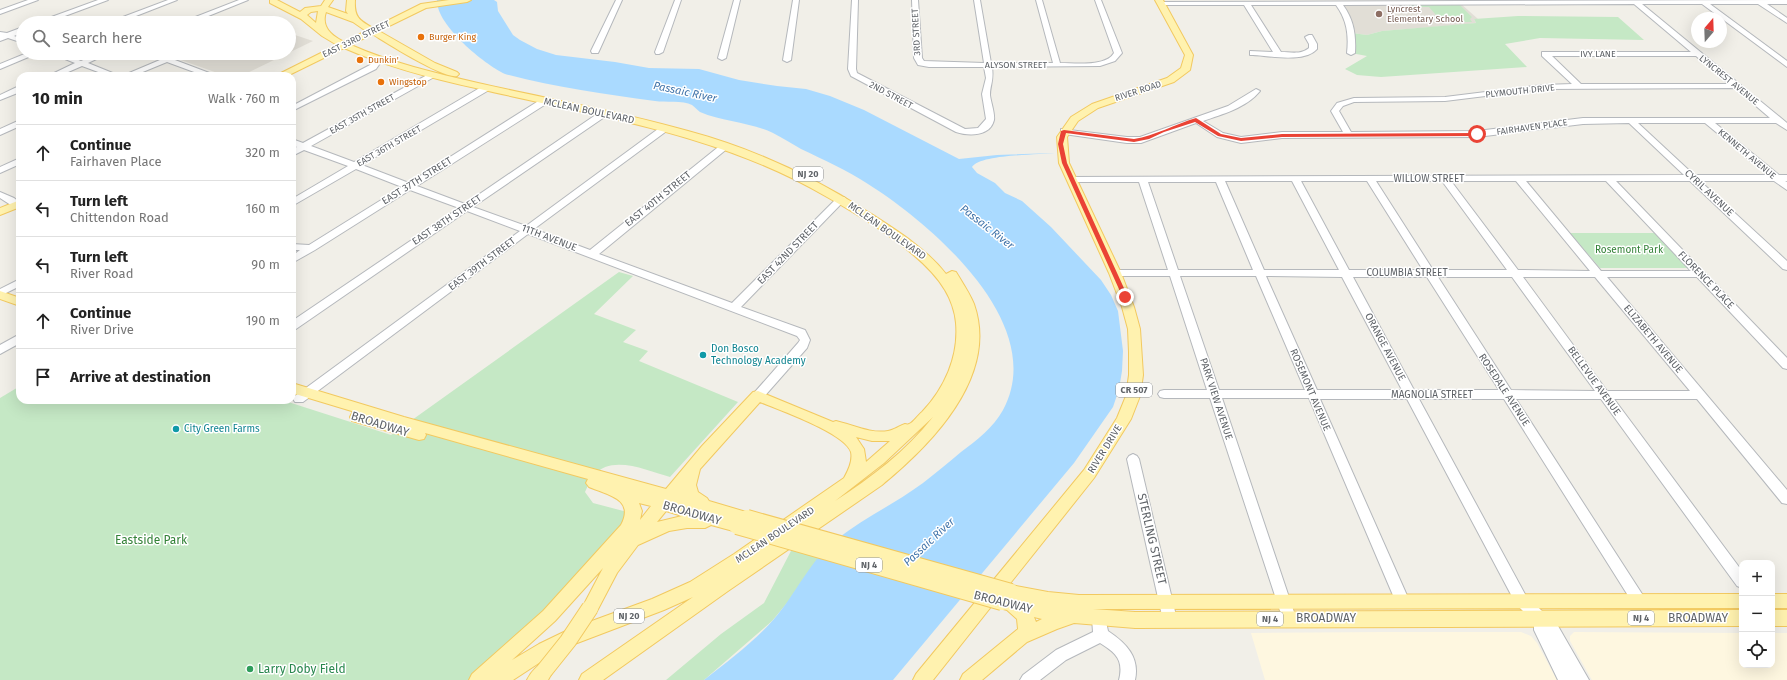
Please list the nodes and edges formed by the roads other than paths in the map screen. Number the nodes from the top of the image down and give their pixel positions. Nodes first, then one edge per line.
1 (35, 0) edge
2 (105, 0) edge
3 (174, 0) edge
4 (245, 0) edge
5 (351, 0) edge
6 (467, 0) edge
7 (619, 0) edge
8 (678, 0) edge
9 (737, 0) edge
10 (796, 0) edge
11 (855, 0) edge
12 (914, 0) edge
13 (977, 0) edge
14 (1039, 0) edge
15 (1098, 0) edge
16 (272, 1) edge
17 (1308, 1) edge
18 (1458, 1) edge
19 (1608, 1) edge
20 (1758, 1) edge
21 (1160, 2) edge
22 (1635, 2) junction
23 (1703, 2) junction
24 (1787, 2) edge
25 (327, 3) edge
26 (1246, 3) junction
27 (1338, 3) junction
28 (0, 12) edge
29 (59, 16) edge
30 (130, 16) edge
31 (203, 16) edge
32 (304, 17) junction
33 (1787, 21) edge
34 (357, 22) junction
35 (373, 30) junction
36 (16, 31) edge
37 (2, 36) edge
38 (1309, 37) dead end
39 (332, 38) junction
40 (16, 39) edge
41 (344, 45) junction
42 (595, 51) dead end
43 (659, 52) dead end
44 (1253, 53) dead end
45 (1350, 53) dead end
46 (1698, 54) junction
47 (1279, 55) junction
48 (416, 56) junction
49 (722, 58) dead end
50 (379, 59) junction
51 (17, 60) edge
52 (73, 60) edge
53 (88, 60) edge
54 (165, 60) edge
55 (169, 60) edge
56 (787, 60) dead end
57 (81, 63) junction
58 (921, 63) joint
59 (987, 65) junction
60 (1057, 65) junction
61 (1787, 65) edge
62 (0, 67) edge
63 (61, 72) edge
64 (105, 72) edge
65 (136, 72) edge
66 (199, 72) edge
67 (288, 72) edge
68 (432, 76) junction
69 (1579, 86) junction
70 (1737, 86) junction
71 (486, 88) junction
72 (16, 91) edge
73 (1256, 91) dead end
74 (0, 98) edge
75 (543, 102) junction
76 (296, 107) edge
77 (603, 114) junction
78 (1196, 120) junction
79 (1630, 120) junction
80 (1707, 120) junction
81 (1778, 120) junction
82 (16, 125) edge
83 (1787, 127) edge
84 (665, 128) junction
85 (1064, 131) junction
86 (0, 132) edge
87 (1349, 135) junction
88 (296, 143) edge
89 (304, 146) junction
90 (725, 146) junction
91 (296, 151) edge
92 (16, 163) edge
93 (356, 165) junction
94 (0, 170) edge
95 (1071, 177) junction
96 (1777, 178) junction
97 (1787, 178) edge
98 (1143, 179) junction
99 (1219, 179) junction
100 (1295, 179) junction
101 (1370, 179) junction
102 (1445, 179) junction
103 (1520, 179) junction
104 (1609, 179) junction
105 (1693, 179) junction
106 (410, 186) junction
107 (1787, 187) edge
108 (0, 195) edge
109 (841, 199) junction
110 (296, 201) edge
111 (16, 203) edge
112 (16, 206) edge
113 (467, 207) junction
114 (0, 212) edge
115 (528, 230) junction
116 (296, 247) edge
117 (312, 248) junction
118 (592, 254) junction
119 (296, 258) edge
120 (1787, 267) edge
121 (1115, 273) junction
122 (1174, 273) junction
123 (1260, 273) junction
124 (1346, 273) junction
125 (1430, 273) junction
126 (1514, 273) junction
127 (1598, 273) junction
128 (1700, 274) junction
129 (16, 284) edge
130 (0, 294) edge
131 (16, 300) edge
132 (0, 303) edge
133 (735, 307) junction
134 (16, 308) edge
135 (296, 323) edge
136 (16, 340) edge
137 (0, 350) edge
138 (1787, 365) edge
139 (298, 394) edge
140 (1164, 394) dead end
141 (1214, 394) junction
142 (1312, 394) junction
143 (1411, 394) junction
144 (1507, 395) junction
145 (1604, 395) junction
146 (1700, 395) junction
147 (758, 396) junction
148 (925, 418) junction
149 (823, 423) junction
150 (1133, 459) dead end
151 (697, 463) junction
152 (597, 480) junction
153 (850, 483) junction
154 (1787, 499) edge
155 (664, 500) junction
156 (742, 522) junction
157 (626, 548) junction
158 (1739, 578) edge
159 (1006, 597) junction
160 (1282, 600) junction
161 (1402, 600) junction
162 (1521, 600) junction
163 (1639, 601) junction
164 (1739, 601) edge
165 (1775, 601) edge
166 (1787, 601) edge
167 (1166, 602) junction
168 (1079, 617) junction
169 (1288, 618) junction
170 (1541, 618) junction
171 (1739, 618) edge
172 (1775, 618) edge
173 (1787, 618) edge
174 (1170, 620) junction
175 (1100, 626) junction
176 (1021, 637) junction
177 (540, 675) edge
178 (478, 680) edge
179 (498, 680) edge
180 (588, 680) edge
181 (922, 680) edge
182 (968, 680) edge
183 (1028, 680) edge
184 (1128, 680) edge
185 (1566, 680) edge
186 (1581, 680) edge

1 - 28 street
2 - 29 street
3 - 30 street
4 - 31 street
5 - 34 main road
6 - 35 main road, EAST 33RD STREET
7 - 42 street
8 - 43 street
9 - 49 street
10 - 56 street
11 - 59 street, 2ND STREET
12 - 58 street, 3RD STREET
13 - 59 street
14 - 60 street
15 - 60 street, ALYSON STREET
16 - 25 main road, MCLEAN BOULEVARD
16 - 32 main road
17 - 26 street
17 - 27 street
18 - 19 street
18 - 27 street
19 - 22 street
20 - 23 street
20 - 24 street
20 - 33 street
21 - 26 street
21 - 85 main road, RIVER ROAD
22 - 23 street
22 - 46 street, LYNCREST AVENUE
23 - 61 street
25 - 32 main road
25 - 34 main road, MCLEAN BOULEVARD
25 - 39 main road, MCLEAN BOULEVARD / NJ 20
26 - 47 street
27 - 45 street
32 - 39 main road
34 - 35 main road, MCLEAN BOULEVARD / NJ 20
35 - 41 main road, EAST 33RD STREET
35 - 48 main road, MCLEAN BOULEVARD / NJ 20
36 - 37 street
37 - 40 street
38 - 47 street
39 - 41 main road, MCLEAN BOULEVARD / NJ 20
41 - 48 main road
41 - 50 main road, MCLEAN BOULEVARD / NJ 20
41 - 67 main road, EAST 33RD STREET
44 - 47 street
46 - 69 street, IVY LANE
46 - 70 street, LYNCREST AVENUE
48 - 180 main road, MCLEAN BOULEVARD / NJ 20
50 - 68 main road, MCLEAN BOULEVARD / NJ 20
50 - 76 street
51 - 62 street
52 - 57 street
53 - 57 street
54 - 65 street
55 - 66 street
57 - 63 street
57 - 64 street
58 - 59 street, ALYSON STREET
59 - 60 street, ALYSON STREET
68 - 71 main road, MCLEAN BOULEVARD / NJ 20
68 - 89 street, EAST 35TH STREET
69 - 70 street, PLYMOUTH DRIVE
69 - 87 street, PLYMOUTH DRIVE
70 - 81 street, LYNCREST AVENUE
71 - 75 main road, MCLEAN BOULEVARD / NJ 20
71 - 93 street, EAST 36TH STREET
72 - 74 street
73 - 78 street
75 - 77 main road, MCLEAN BOULEVARD / NJ 20
75 - 106 street, EAST 37TH STREET
77 - 84 main road, MCLEAN BOULEVARD / NJ 20
77 - 113 street, EAST 38TH STREET
78 - 85 street
78 - 87 street, FAIRHAVEN PLACE
79 - 80 street, FAIRHAVEN PLACE
79 - 87 street, FAIRHAVEN PLACE
79 - 105 street, CYRIL AVENUE
80 - 81 street, FAIRHAVEN PLACE
80 - 96 street, KENNETH AVENUE
81 - 83 street, LYNCREST AVENUE
82 - 86 street
84 - 90 main road, MCLEAN BOULEVARD / NJ 20
84 - 115 street, EAST 39TH STREET
85 - 95 main road, CR 507
88 - 89 street, 11TH AVENUE
89 - 91 street, EAST 35TH STREET
89 - 93 street, 11TH AVENUE
90 - 109 main road, MCLEAN BOULEVARD / NJ 20
90 - 118 street, EAST 40TH STREET
92 - 94 street
93 - 106 street, 11TH AVENUE
93 - 110 street, EAST 36TH STREET
95 - 98 street, WILLOW STREET
95 - 121 main road, RIVER DRIVE / CR 507
96 - 97 street, WILLOW STREET
96 - 105 street, WILLOW STREET
96 - 107 street, KENNETH AVENUE
98 - 99 street, WILLOW STREET
98 - 122 street, PARK VIEW AVENUE
99 - 100 street, WILLOW STREET
99 - 123 street, ROSEMONT AVENUE
100 - 101 street, WILLOW STREET
100 - 124 street, ORANGE AVENUE
101 - 102 street, WILLOW STREET
101 - 125 street, ROSEDALE AVENUE
102 - 103 street, WILLOW STREET
102 - 126 street, BELLEVUE AVENUE
103 - 104 street, WILLOW STREET
103 - 127 street, ELIZABETH AVENUE
104 - 105 street, WILLOW STREET
104 - 128 street, FLORENCE PLACE
105 - 120 street, CYRIL AVENUE
106 - 113 street, 11TH AVENUE
106 - 117 street, EAST 37TH STREET
108 - 111 street
109 - 133 street, EAST 42ND STREET
109 - 148 main road, MCLEAN BOULEVARD / NJ 20
112 - 114 main road
113 - 115 street, 11TH AVENUE
113 - 135 street, EAST 38TH STREET
115 - 118 street, 11TH AVENUE
115 - 139 street, EAST 39TH STREET
116 - 117 street
117 - 119 street, EAST 37TH STREET
118 - 133 street, 11TH AVENUE
121 - 122 street, COLUMBIA STREET
121 - 181 main road, RIVER DRIVE / CR 507
122 - 123 street, COLUMBIA STREET
122 - 141 street, PARK VIEW AVENUE
123 - 124 street, COLUMBIA STREET
123 - 142 street, ROSEMONT AVENUE
124 - 125 street, COLUMBIA STREET
124 - 143 street, ORANGE AVENUE
125 - 126 street, COLUMBIA STREET
125 - 144 street, ROSEDALE AVENUE
126 - 127 street, COLUMBIA STREET
126 - 145 street, BELLEVUE AVENUE
127 - 128 street, COLUMBIA STREET
127 - 146 street, ELIZABETH AVENUE
128 - 138 street, FLORENCE PLACE
129 - 130 street
130 - 131 main road
132 - 134 main road
133 - 147 street, 11TH AVENUE
136 - 137 street
139 - 152 main road, BROADWAY
140 - 141 street, MAGNOLIA STREET
141 - 142 street, MAGNOLIA STREET
141 - 160 street, PARK VIEW AVENUE
142 - 143 street, MAGNOLIA STREET
142 - 161 street, ROSEMONT AVENUE
143 - 144 street, MAGNOLIA STREET
143 - 162 street, ORANGE AVENUE
144 - 145 street, MAGNOLIA STREET
144 - 163 street, ROSEDALE AVENUE
145 - 146 street, MAGNOLIA STREET
145 - 158 street, BELLEVUE AVENUE
146 - 154 street, ELIZABETH AVENUE
147 - 149 main road
147 - 151 main road
148 - 149 main road
148 - 153 main road, MCLEAN BOULEVARD / NJ 20
149 - 153 main road
150 - 167 street, STERLING STREET
151 - 155 main road
151 - 156 main road
152 - 155 main road, BROADWAY / NJ 4
152 - 178 main road
153 - 179 main road, MCLEAN BOULEVARD / NJ 20
155 - 156 main road, BROADWAY / NJ 4
155 - 157 main road
156 - 157 main road
156 - 159 main road, BROADWAY / NJ 4, bridge
157 - 177 main road, bridge
159 - 167 main road, BROADWAY / NJ 4
159 - 168 main road, BROADWAY / NJ 4
159 - 176 main road
160 - 161 main road, BROADWAY / NJ 4
160 - 167 main road, BROADWAY / NJ 4
160 - 169 street, PARK VIEW AVENUE
161 - 162 main road, BROADWAY / NJ 4
162 - 163 main road, BROADWAY / NJ 4
162 - 170 street, ORANGE AVENUE
163 - 164 main road, BROADWAY / NJ 4
165 - 166 main road
167 - 174 street, STERLING STREET
168 - 175 main road, BROADWAY / NJ 4
168 - 176 main road
169 - 170 main road, BROADWAY / NJ 4
169 - 174 main road, BROADWAY / NJ 4
170 - 171 main road, BROADWAY / NJ 4
170 - 185 street
170 - 186 street, ORANGE AVENUE
172 - 173 main road
174 - 175 main road, BROADWAY / NJ 4
175 - 183 street
175 - 184 street
176 - 182 main road

